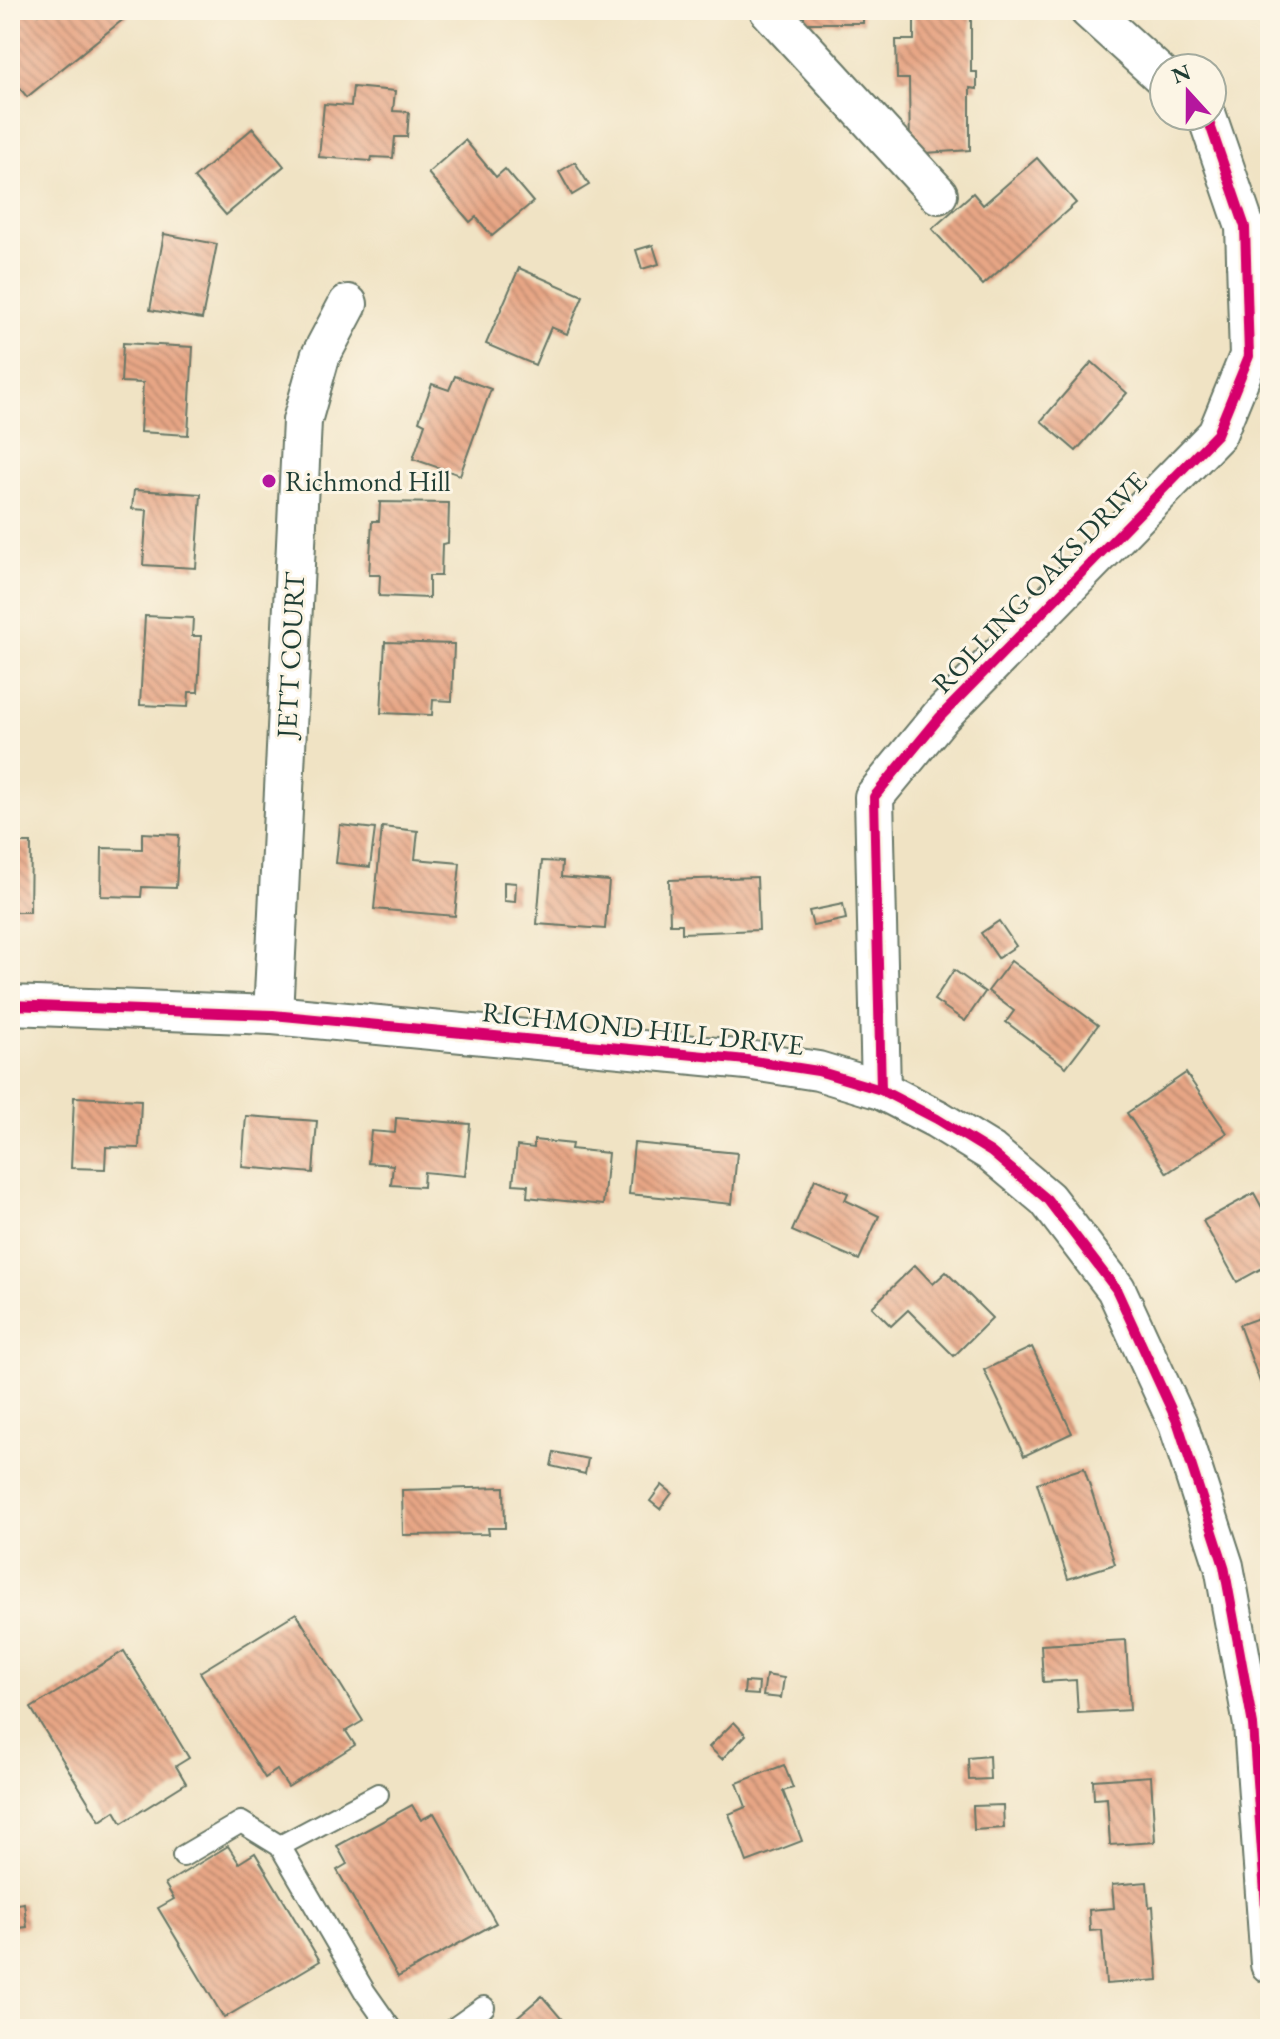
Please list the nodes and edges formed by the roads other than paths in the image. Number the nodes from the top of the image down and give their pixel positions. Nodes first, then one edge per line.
1 (769, 10) edge
2 (1089, 10) edge
3 (1148, 63) edge
4 (1212, 132) edge
5 (938, 194) dead end
6 (348, 304) dead end
7 (10, 1005) edge
8 (273, 1015) junction
9 (881, 1090) junction
10 (378, 1794) dead end
11 (280, 1846) junction
12 (183, 1856) dead end
13 (1270, 1964) edge
14 (484, 2007) dead end
15 (391, 2029) edge
16 (453, 2029) edge

1 - 5 street
2 - 3 street
4 - 9 street, ROLLING OAKS DRIVE
6 - 8 street, JETT COURT
7 - 8 street, RICHMOND HILL DRIVE
8 - 9 street, RICHMOND HILL DRIVE
9 - 13 street, RICHMOND HILL DRIVE
10 - 11 lane
11 - 12 lane
11 - 15 lane
14 - 16 lane

